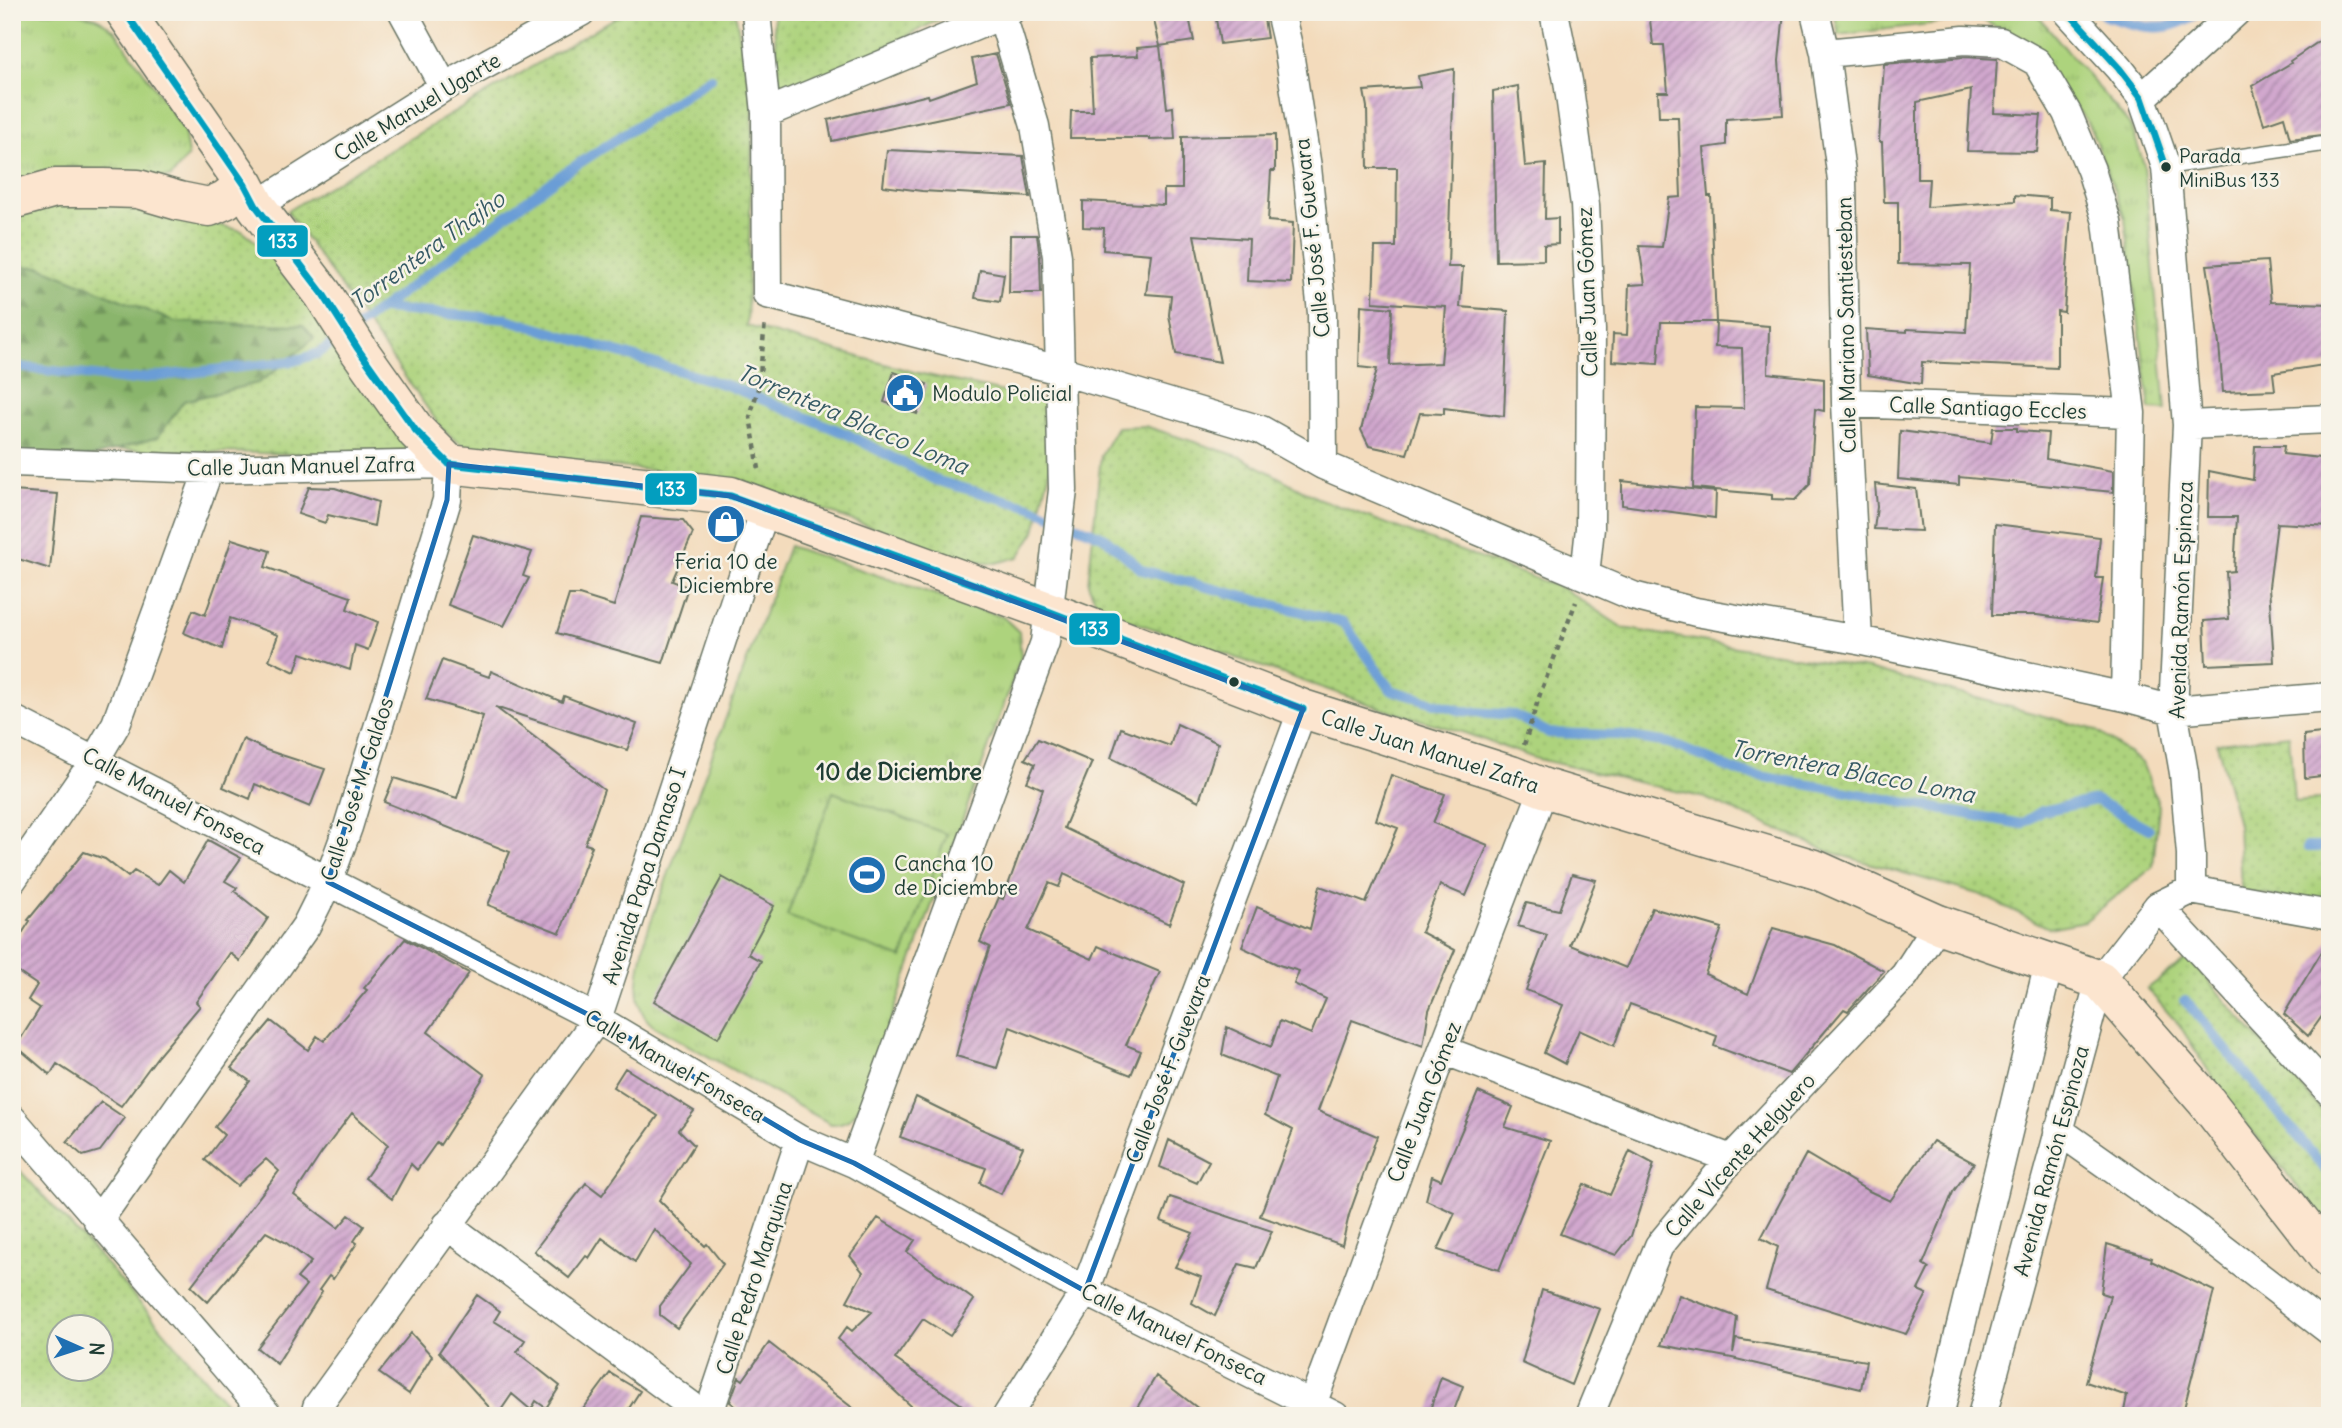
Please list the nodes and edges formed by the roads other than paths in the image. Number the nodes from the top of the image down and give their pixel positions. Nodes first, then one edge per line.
1 (125, 12) edge
2 (403, 12) edge
3 (581, 12) edge
4 (756, 12) edge
5 (1280, 12) edge
6 (1554, 12) edge
7 (1815, 12) edge
8 (2068, 12) edge
9 (2236, 12) edge
10 (1005, 14) edge
11 (1825, 53) junction
12 (444, 87) junction
13 (2142, 98) junction
14 (766, 113) junction
15 (2330, 143) edge
16 (2166, 167) junction
17 (251, 195) junction
18 (12, 200) edge
19 (1059, 370) junction
20 (1846, 403) junction
21 (2131, 413) junction
22 (2330, 419) edge
23 (2187, 425) junction
24 (12, 461) edge
25 (449, 464) junction
26 (1323, 465) junction
27 (209, 469) junction
28 (765, 509) junction
29 (1585, 575) junction
30 (1048, 611) junction
31 (1858, 640) junction
32 (2125, 697) junction
33 (2330, 697) edge
34 (1303, 709) junction
35 (2174, 710) junction
36 (12, 719) edge
37 (95, 760) junction
38 (1544, 788) junction
39 (12, 880) edge
40 (328, 882) junction
41 (2191, 890) junction
42 (2158, 906) junction
43 (2330, 915) edge
44 (1938, 924) junction
45 (2049, 964) junction
46 (2100, 980) junction
47 (597, 1019) junction
48 (1443, 1050) junction
49 (2330, 1092) edge
50 (12, 1119) edge
51 (2058, 1130) junction
52 (800, 1140) junction
53 (1731, 1159) junction
54 (854, 1163) junction
55 (98, 1221) junction
56 (447, 1224) junction
57 (2330, 1260) edge
58 (1085, 1291) junction
59 (2330, 1331) edge
60 (1317, 1411) edge
61 (268, 1416) edge
62 (315, 1416) edge
63 (706, 1416) edge
64 (1007, 1416) edge
65 (1589, 1416) edge
66 (1939, 1416) edge
67 (1982, 1416) edge

1 - 17 street
2 - 12 street
3 - 12 street, Calle Manuel Ugarte
4 - 14 street
5 - 26 street, Calle José F. Guevara
6 - 29 street, Calle Juan Gómez
7 - 11 street, Calle Mariano Santiesteban
8 - 13 street, Avenida Ramón Espinoza
9 - 13 street
10 - 14 street
10 - 19 street
11 - 20 street, Calle Mariano Santiesteban
11 - 21 street
12 - 17 street, Calle Manuel Ugarte
13 - 16 street, Avenida Ramón Espinoza
14 - 19 street
15 - 16 lane
16 - 23 street, Avenida Ramón Espinoza
17 - 18 street, Calle Manuel Ugarte
17 - 25 street
19 - 26 street
19 - 30 street
20 - 21 street, Calle Santiago Eccles
20 - 31 street, Calle Mariano Santiesteban
21 - 32 street
22 - 23 street
23 - 35 street, Avenida Ramón Espinoza
24 - 27 street, Calle Juan Manuel Zafra
25 - 27 street, Calle Juan Manuel Zafra
25 - 28 street, Calle Juan Manuel Zafra
25 - 40 street, Calle José M. Galdos
26 - 29 street
27 - 37 street
28 - 30 street, Calle Juan Manuel Zafra
28 - 47 street, Avenida Papa Damaso I
29 - 31 street
30 - 34 street, Calle Juan Manuel Zafra
30 - 54 street
31 - 32 street
32 - 35 street
33 - 35 street
34 - 38 street, Calle Juan Manuel Zafra
34 - 58 street, Calle José F. Guevara
35 - 41 street, Avenida Ramón Espinoza
36 - 37 street, Calle Manuel Fonseca
37 - 39 street
37 - 40 street, Calle Manuel Fonseca
38 - 44 street, Calle Juan Manuel Zafra
38 - 48 street, Calle Juan Gómez
40 - 47 street, Calle Manuel Fonseca
40 - 55 street, Calle José M. Galdos
41 - 42 street, Avenida Ramón Espinoza
41 - 43 street
42 - 46 street, Avenida Ramón Espinoza
42 - 49 street
44 - 45 street, Calle Juan Manuel Zafra
44 - 53 street, Calle Vicente Helguero
45 - 46 street, Calle Juan Manuel Zafra
45 - 66 street
46 - 51 street, Avenida Ramón Espinoza
46 - 57 street
47 - 52 street, Calle Manuel Fonseca
47 - 56 street, Avenida Papa Damaso I
48 - 53 street
48 - 60 street, Calle Juan Gómez
50 - 55 street
51 - 59 street
51 - 67 street, Avenida Ramón Espinoza
52 - 54 street, Calle Manuel Fonseca
52 - 63 street, Calle Pedro Marquina
53 - 65 street, Calle Vicente Helguero
54 - 58 street, Calle Manuel Fonseca
55 - 61 street
56 - 62 street, Avenida Papa Damaso I
56 - 63 street
58 - 60 street, Calle Manuel Fonseca
58 - 64 street, Calle José F. Guevara

